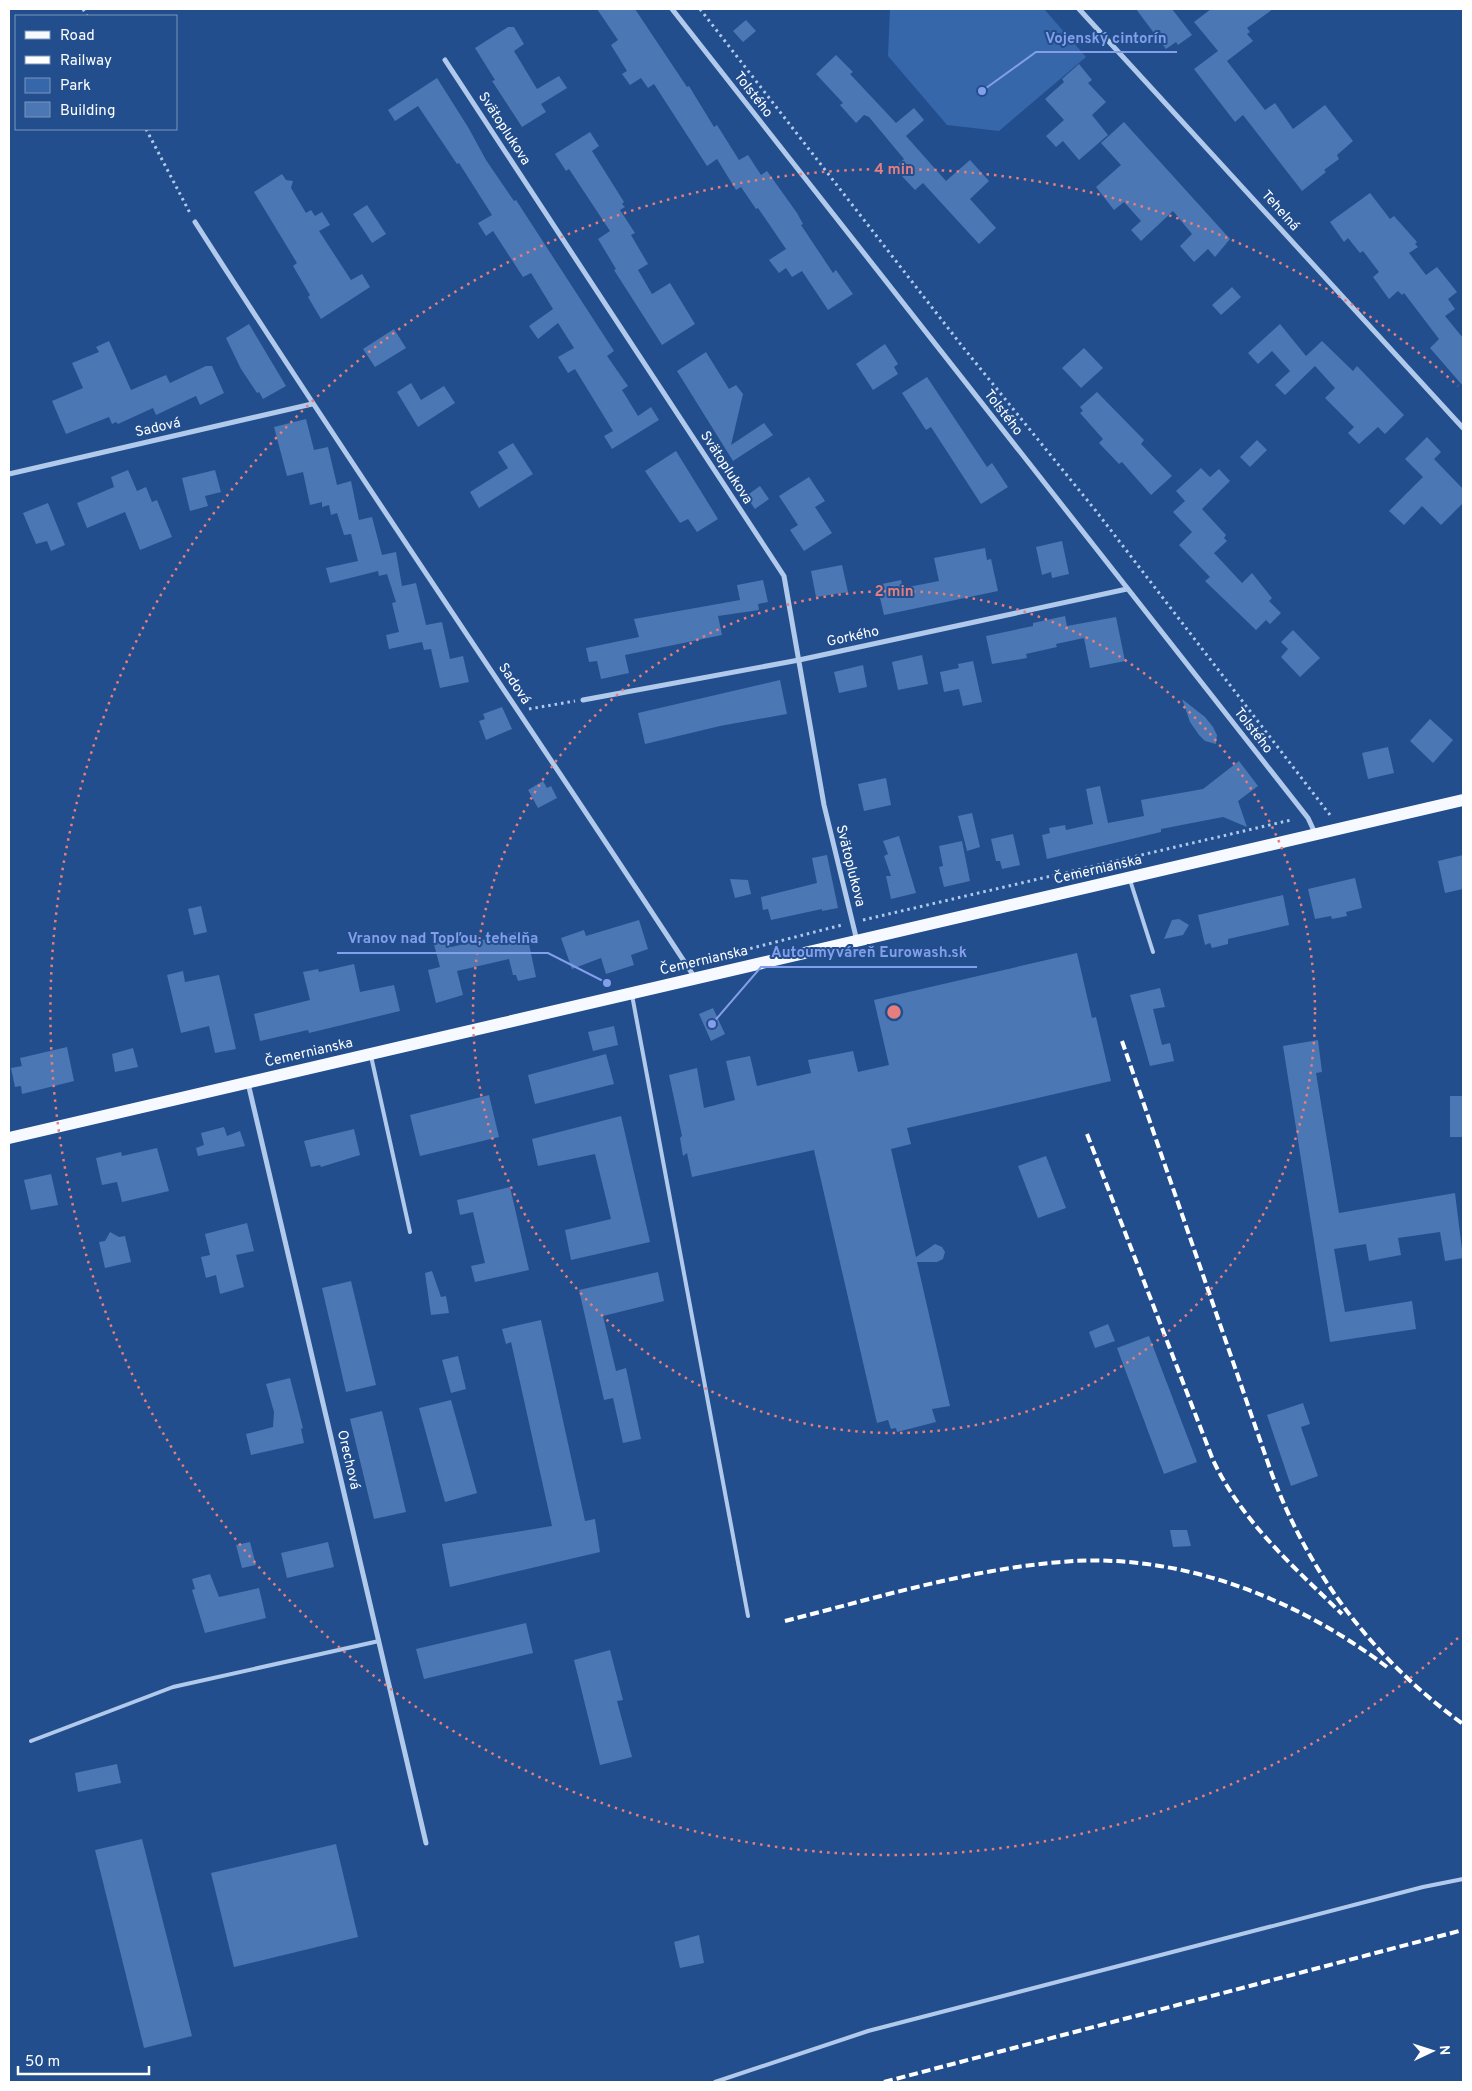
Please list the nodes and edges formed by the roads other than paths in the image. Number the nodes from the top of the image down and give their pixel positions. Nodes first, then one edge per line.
1 (672, 9) edge
2 (1079, 9) edge
3 (445, 60) dead end
4 (195, 222) road end
5 (312, 404) junction
6 (1463, 428) edge
7 (9, 474) edge
8 (1127, 589) junction
9 (799, 660) junction
10 (583, 700) road end
11 (1463, 800) edge
12 (1314, 833) junction
13 (1130, 879) junction
14 (857, 942) junction
15 (1152, 952) dead end
16 (695, 979) junction
17 (632, 992) junction
18 (370, 1054) junction
19 (247, 1082) junction
20 (9, 1138) edge
21 (410, 1232) dead end
22 (748, 1616) dead end
23 (379, 1641) junction
24 (31, 1741) dead end
25 (426, 1843) dead end
26 (1463, 1879) edge
27 (715, 2082) edge

1 - 8 street, Tolstého
2 - 6 street, Tehelná
3 - 9 street, Svätoplukova
4 - 5 street, Sadová
5 - 7 street, Sadová
5 - 16 street, Sadová
8 - 9 street, Gorkého
8 - 12 street, Tolstého
9 - 10 street, Gorkého
9 - 14 street, Svätoplukova
11 - 12 main road, Čemernianska
12 - 13 main road, Čemernianska
13 - 14 main road, Čemernianska
13 - 15 lane
14 - 16 main road, Čemernianska
16 - 17 main road, Čemernianska
17 - 18 main road, Čemernianska
17 - 22 lane
18 - 19 main road, Čemernianska
18 - 21 lane
19 - 20 main road, Čemernianska
19 - 23 street, Orechová
23 - 24 lane
23 - 25 street, Orechová
26 - 27 lane

